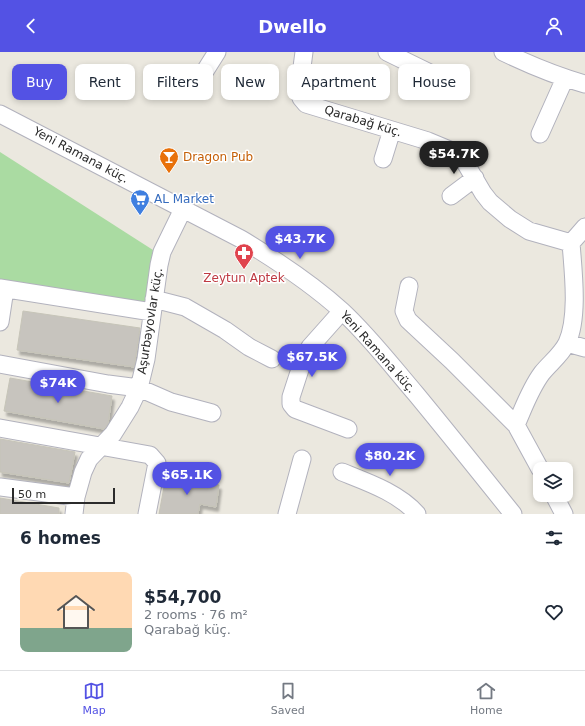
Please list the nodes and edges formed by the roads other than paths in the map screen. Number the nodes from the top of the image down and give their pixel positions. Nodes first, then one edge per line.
1 (217, 52) edge
2 (304, 52) edge
3 (387, 52) edge
4 (507, 53) edge
5 (209, 64) edge
6 (411, 64) edge
7 (565, 78) junction
8 (585, 84) edge
9 (0, 114) edge
10 (392, 130) junction
11 (540, 134) dead end
12 (383, 159) dead end
13 (475, 178) junction
14 (451, 196) dead end
15 (183, 209) junction
16 (585, 227) edge
17 (571, 243) junction
18 (409, 286) dead end
19 (3, 289) edge
20 (153, 306) junction
21 (342, 311) junction
22 (0, 322) edge
23 (567, 343) junction
24 (585, 348) edge
25 (272, 359) dead end
26 (0, 364) edge
27 (139, 388) junction
28 (212, 413) dead end
29 (516, 425) junction
30 (0, 428) edge
31 (348, 429) dead end
32 (100, 446) junction
33 (302, 459) dead end
34 (536, 462) edge
35 (342, 472) dead end
36 (0, 487) edge
37 (76, 497) junction
38 (558, 502) edge
39 (74, 514) edge
40 (147, 514) edge
41 (286, 514) edge
42 (417, 514) edge
43 (513, 514) edge
44 (564, 514) edge

1 - 5 street
2 - 10 street, Qarabağ küç.
3 - 6 street
4 - 7 street
7 - 8 street
7 - 11 street
9 - 15 street, Yeni Ramana küç.
10 - 12 street
10 - 13 street, Qarabağ küç.
13 - 14 street
13 - 17 street, Qarabağ küç.
15 - 20 street, Aşurbəyovlar küç.
15 - 21 street, Yeni Ramana küç.
16 - 17 street
17 - 23 street
18 - 29 street
19 - 20 street
19 - 22 street
20 - 25 street
20 - 27 street, Aşurbəyovlar küç.
21 - 31 street
21 - 43 street, Yeni Ramana küç.
23 - 24 street
23 - 29 street
26 - 27 street
27 - 28 street
27 - 32 street, Aşurbəyovlar küç.
29 - 34 street
30 - 32 street
32 - 37 street, Aşurbəyovlar küç.
32 - 40 street
33 - 41 street
35 - 42 street
36 - 37 street
37 - 39 street, Aşurbəyovlar küç.
38 - 44 street

